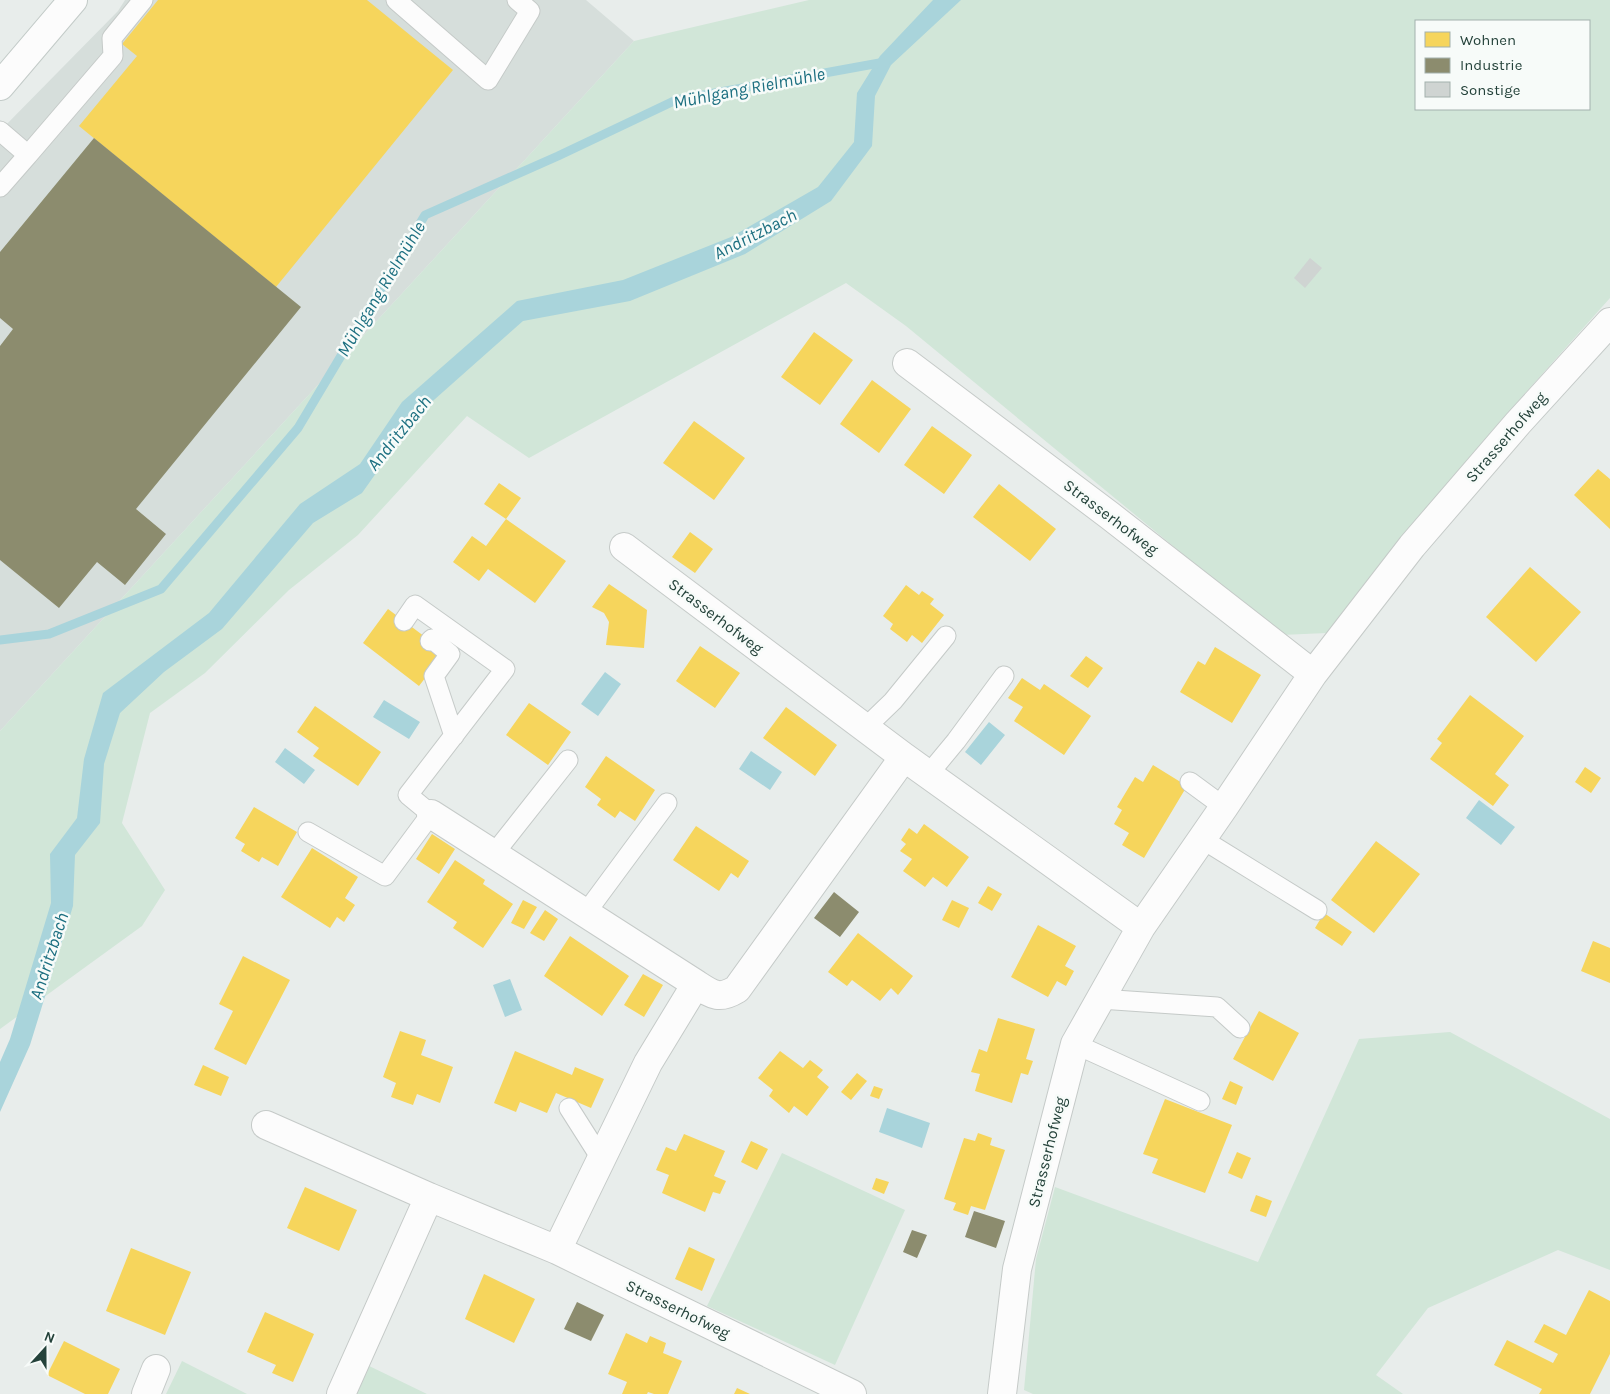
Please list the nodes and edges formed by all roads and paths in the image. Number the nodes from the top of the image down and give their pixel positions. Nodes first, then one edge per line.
1 (143, 0) edge
2 (396, 0) edge
3 (517, 0) edge
4 (65, 3) edge
5 (0, 86) edge
6 (0, 131) edge
7 (28, 155) junction
8 (0, 187) edge
9 (1610, 322) edge
10 (907, 363) dead end
11 (624, 547) dead end
12 (404, 621) dead end
13 (946, 636) dead end
14 (430, 641) dead end
15 (1313, 674) junction
16 (1004, 676) dead end
17 (864, 729) junction
18 (454, 736) junction
19 (904, 758) junction
20 (568, 760) dead end
21 (927, 776) junction
22 (1190, 782) dead end
23 (667, 803) dead end
24 (1224, 807) junction
25 (431, 814) junction
26 (308, 832) dead end
27 (1202, 839) junction
28 (494, 855) junction
29 (1317, 910) dead end
30 (585, 914) junction
31 (1142, 927) junction
32 (696, 984) junction
33 (1100, 999) junction
34 (1240, 1028) dead end
35 (1075, 1044) junction
36 (1200, 1101) dead end
37 (568, 1108) dead end
38 (266, 1125) dead end
39 (602, 1160) junction
40 (429, 1197) junction
41 (557, 1250) junction
42 (156, 1369) dead end
43 (146, 1394) edge
44 (341, 1394) edge
45 (852, 1394) edge
46 (1002, 1394) edge

1 - 7 lane
2 - 3 lane
4 - 5 street
6 - 7 lane
7 - 8 lane
9 - 15 street, Strasserhofweg
10 - 15 street, Strasserhofweg
11 - 17 street, Strasserhofweg
12 - 18 lane
13 - 17 lane
14 - 18 lane
15 - 24 street, Strasserhofweg
16 - 21 lane
17 - 19 street, Strasserhofweg
18 - 25 lane
19 - 21 street, Strasserhofweg
19 - 32 street
20 - 28 lane
21 - 31 street, Strasserhofweg
22 - 24 lane
23 - 30 lane
24 - 27 street, Strasserhofweg
25 - 26 lane
25 - 28 street
27 - 29 lane
27 - 31 street, Strasserhofweg
28 - 30 street
30 - 32 street
31 - 33 street, Strasserhofweg
32 - 39 street
33 - 34 lane
33 - 35 street, Strasserhofweg
35 - 36 lane
35 - 46 street, Strasserhofweg
37 - 39 lane
38 - 40 street, Strasserhofweg
39 - 41 street
40 - 41 street, Strasserhofweg
40 - 44 street
41 - 45 street, Strasserhofweg
42 - 43 street

